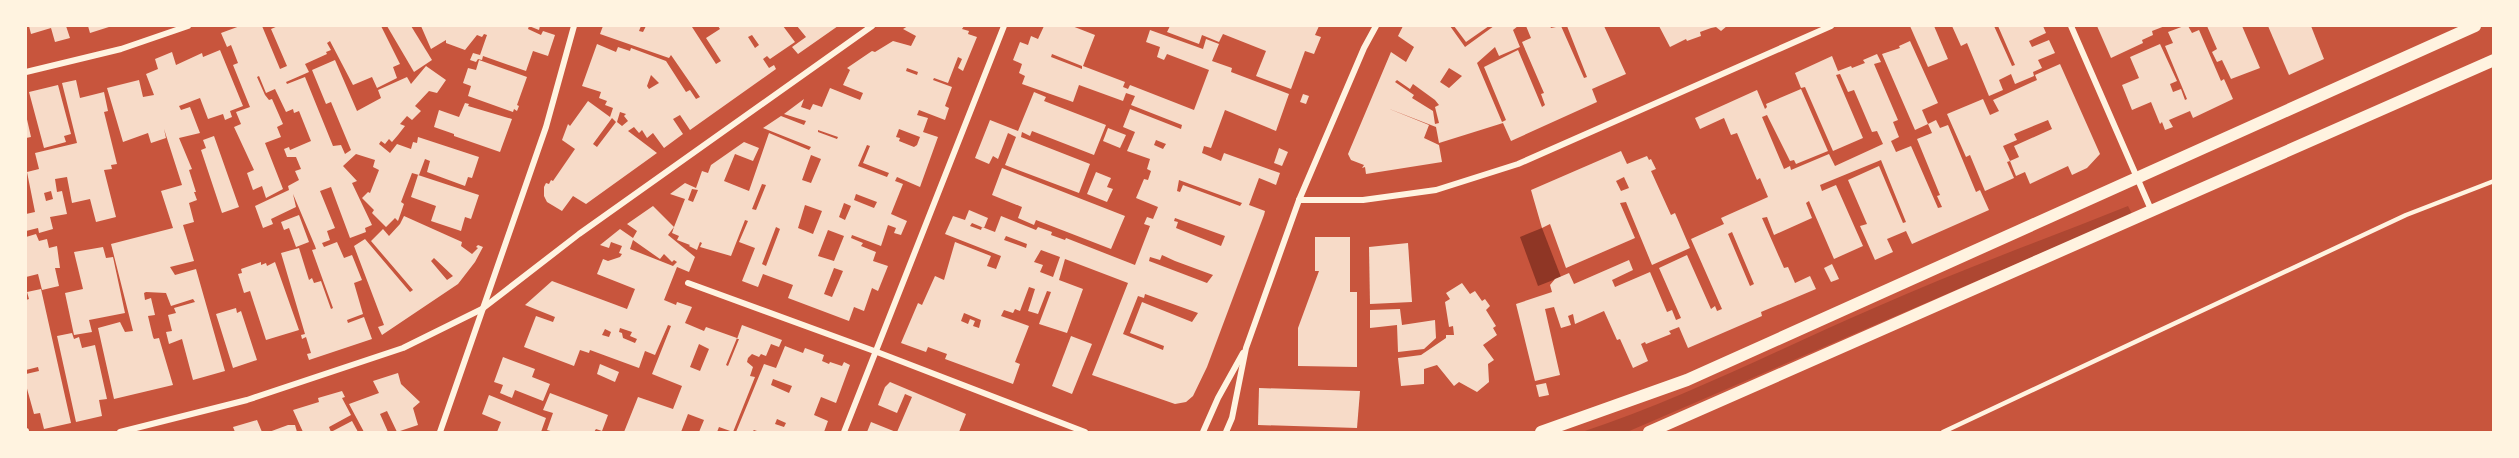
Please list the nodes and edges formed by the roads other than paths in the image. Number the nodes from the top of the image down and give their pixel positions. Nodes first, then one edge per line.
1 (188, 26) edge
2 (574, 26) edge
3 (872, 26) edge
4 (1004, 26) edge
5 (1376, 26) edge
6 (1831, 26) edge
7 (2071, 26) edge
8 (2475, 26) edge
9 (2493, 60) edge
10 (26, 72) edge
11 (2135, 177) junction
12 (2493, 181) edge
13 (1299, 200) junction
14 (2152, 213) junction
15 (688, 283) dead end
16 (482, 309) junction
17 (1246, 348) junction
18 (877, 352) junction
19 (120, 432) edge
20 (440, 432) edge
21 (844, 432) edge
22 (1086, 432) edge
23 (1203, 432) edge
24 (1226, 432) edge
25 (1541, 432) edge
26 (1649, 432) edge
27 (1943, 432) edge

1 - 10 street
2 - 16 street
3 - 16 street
4 - 18 street
5 - 13 street
6 - 13 street
7 - 11 street
8 - 11 main road
9 - 14 main road
11 - 14 street
11 - 25 main road
12 - 27 lane
13 - 17 street
14 - 26 main road
15 - 18 street
16 - 19 street
16 - 20 street
17 - 23 street
17 - 24 street
18 - 21 street
18 - 22 street

